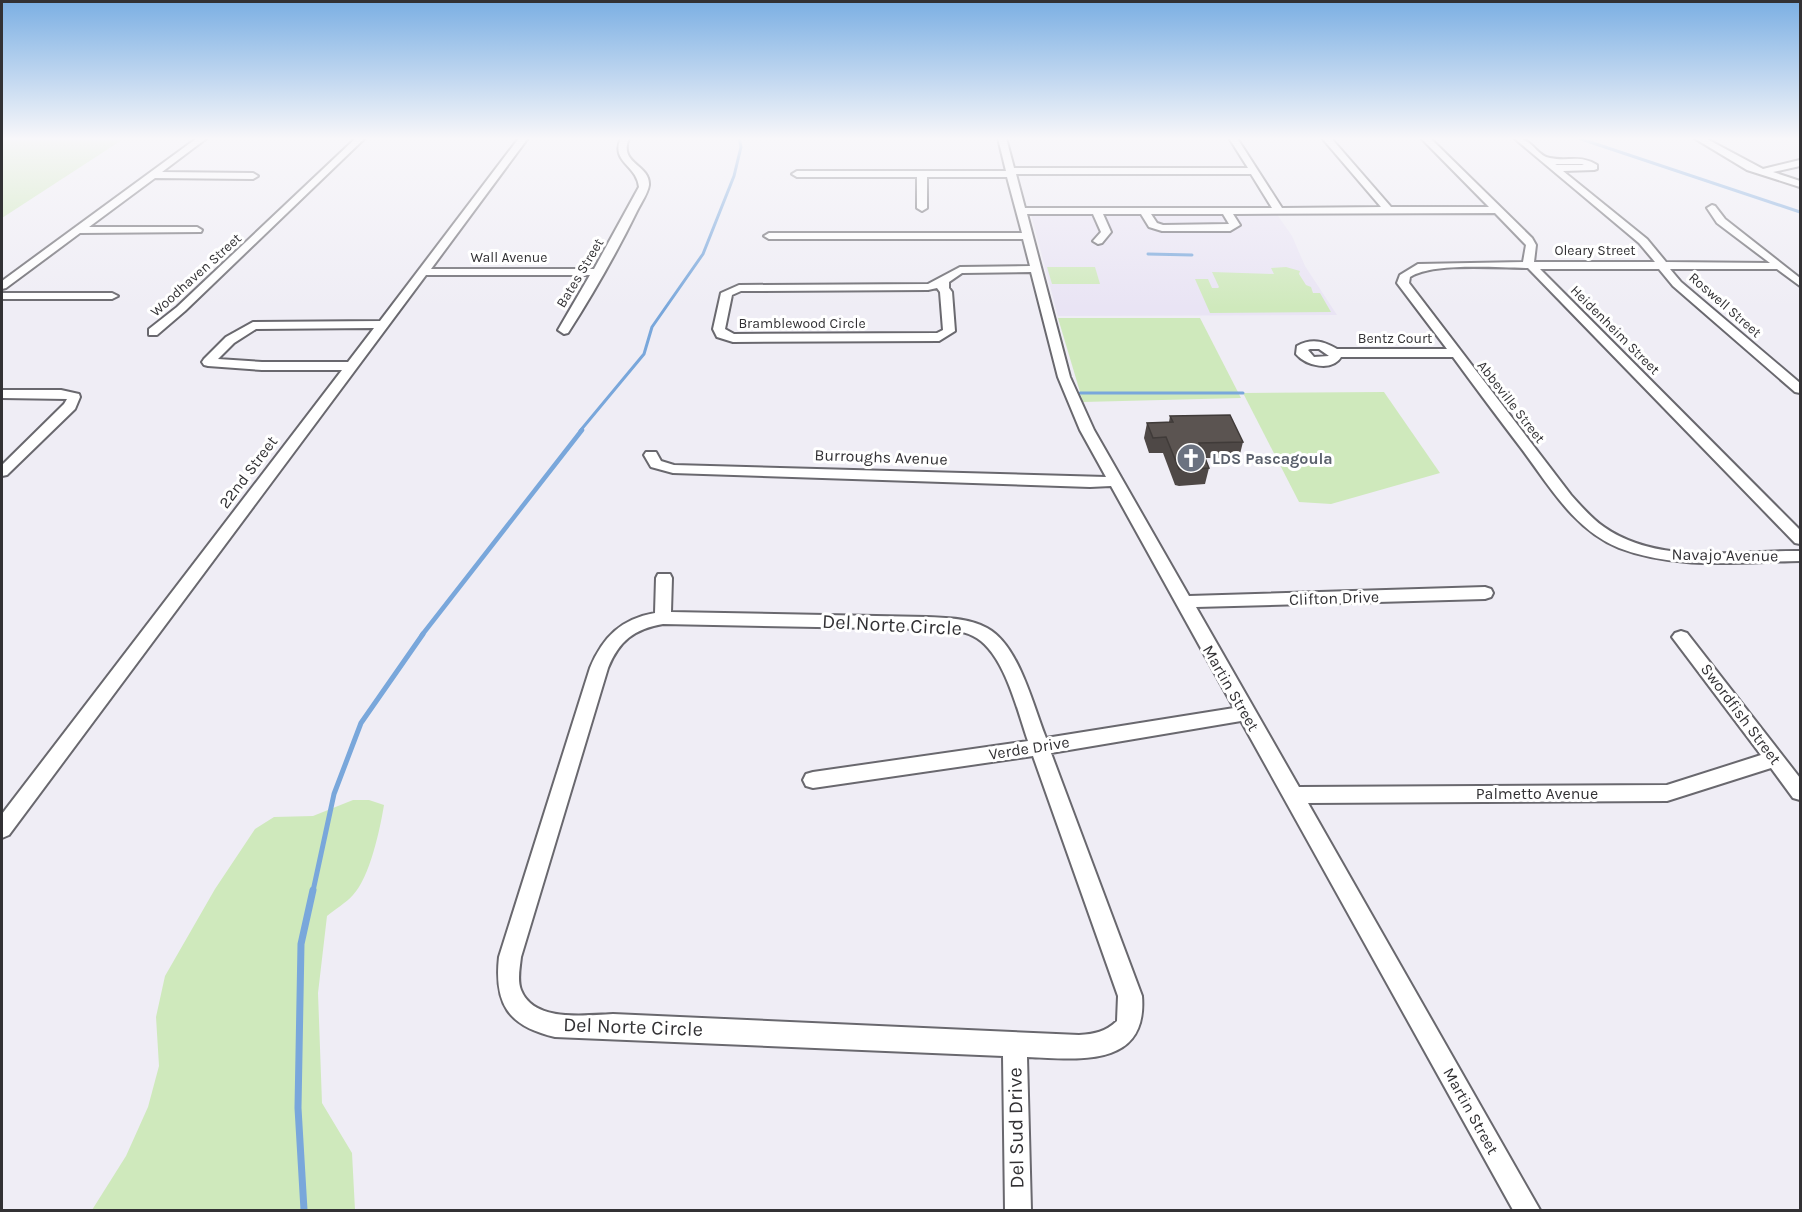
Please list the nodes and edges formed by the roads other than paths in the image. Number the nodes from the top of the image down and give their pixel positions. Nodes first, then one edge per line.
1 (126, 195) edge
2 (301, 195) edge
3 (481, 195) edge
4 (640, 195) edge
5 (922, 195) edge
6 (1017, 195) edge
7 (1269, 195) edge
8 (1375, 195) edge
9 (1482, 195) edge
10 (1587, 195) edge
11 (922, 208) dead end
12 (1712, 208) dead end
13 (1226, 210) junction
14 (1498, 210) junction
15 (1021, 211) junction
16 (1097, 211) junction
17 (1144, 211) junction
18 (1280, 211) junction
19 (1389, 211) junction
20 (78, 230) junction
21 (197, 230) dead end
22 (770, 236) dead end
23 (1098, 241) dead end
24 (1034, 243) junction
25 (1530, 265) junction
26 (1664, 265) junction
27 (1781, 266) junction
28 (1036, 269) junction
29 (1410, 271) joint
30 (422, 272) junction
31 (596, 273) junction
32 (1800, 283) edge
33 (942, 285) junction
34 (2, 286) edge
35 (2, 296) edge
36 (112, 296) dead end
37 (383, 324) junction
38 (564, 330) dead end
39 (153, 332) dead end
40 (1335, 353) dead end
41 (1455, 353) junction
42 (350, 366) junction
43 (1800, 389) edge
44 (2, 394) edge
45 (651, 456) dead end
46 (2, 472) edge
47 (1115, 481) junction
48 (1800, 539) edge
49 (1616, 540) joint
50 (1800, 555) edge
51 (664, 578) dead end
52 (1485, 593) dead end
53 (1183, 602) junction
54 (663, 618) junction
55 (1681, 637) dead end
56 (1245, 712) junction
57 (1039, 747) junction
58 (1775, 759) junction
59 (813, 780) dead end
60 (1800, 792) edge
61 (1292, 795) junction
62 (2, 829) edge
63 (1015, 1046) junction
64 (1018, 1210) edge
65 (1527, 1210) edge

1 - 20 street
2 - 39 street, Woodhaven Street
3 - 30 street, 22nd Street
4 - 31 street, Bates Street
5 - 11 street
6 - 15 street, Martin Street
7 - 18 street
8 - 19 street
9 - 14 street
10 - 26 street, Roswell Street
12 - 27 street
13 - 17 street
13 - 17 street
13 - 18 street
14 - 19 street
14 - 25 street
15 - 16 street
15 - 24 street, Martin Street
16 - 17 street
16 - 23 street
18 - 19 street
20 - 21 street
20 - 34 street
22 - 24 street
24 - 28 street, Martin Street
25 - 26 street, Oleary Street
25 - 29 street, Oleary Street
25 - 48 street, Heidenheim Street
26 - 27 street, Oleary Street
26 - 43 street, Roswell Street
27 - 32 street
28 - 33 street, Bramblewood Circle
28 - 47 street, Martin Street
29 - 41 street, Abbeville Street
30 - 31 street, Wall Avenue
30 - 37 street, 22nd Street
31 - 38 street, Bates Street
33 - 33 street, Bramblewood Circle
35 - 36 street
37 - 42 street, 22nd Street
37 - 42 street
40 - 41 street, Bentz Court
41 - 49 street, Abbeville Street
42 - 62 street, 22nd Street
44 - 46 street
45 - 47 street, Burroughs Avenue
47 - 53 street, Martin Street
49 - 50 street, Navajo Avenue
51 - 54 street
52 - 53 street, Clifton Drive
53 - 56 street, Martin Street
54 - 57 street, Del Norte Circle
54 - 63 street, Del Norte Circle
55 - 58 street, Swordfish Street
56 - 57 street, Verde Drive
56 - 61 street, Martin Street
57 - 59 street, Verde Drive
57 - 63 street, Del Norte Circle
58 - 60 street, Swordfish Street
58 - 61 street, Palmetto Avenue
61 - 65 street, Martin Street
63 - 64 street, Del Sud Drive

